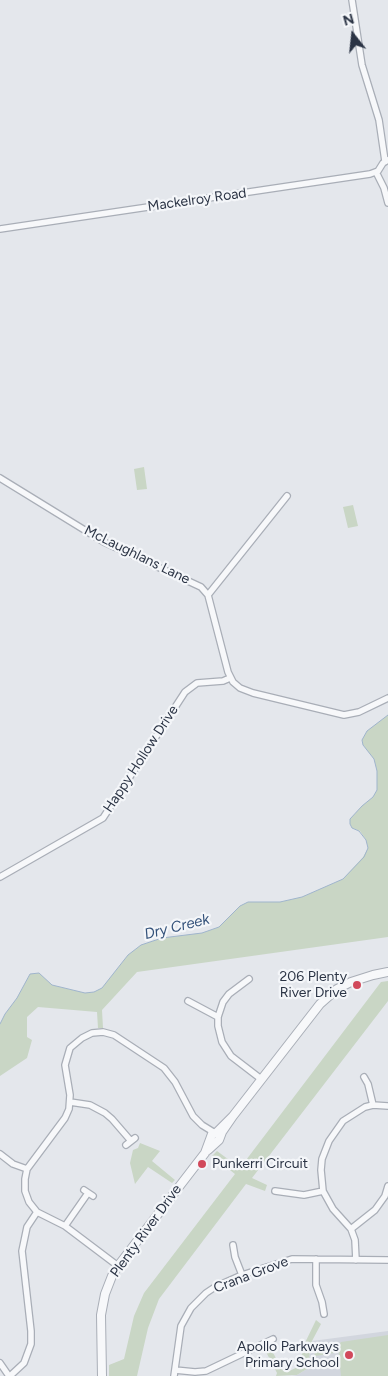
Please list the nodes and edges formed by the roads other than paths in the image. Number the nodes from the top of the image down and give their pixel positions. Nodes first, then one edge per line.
1 (352, 0) edge
2 (387, 160) edge
3 (376, 172) junction
4 (388, 203) edge
5 (0, 229) edge
6 (0, 478) edge
7 (287, 496) dead end
8 (208, 595) junction
9 (230, 678) junction
10 (388, 698) edge
11 (0, 877) edge
12 (388, 973) edge
13 (249, 979) dead end
14 (188, 1001) dead end
15 (218, 1017) junction
16 (364, 1077) dead end
17 (261, 1079) junction
18 (70, 1102) junction
19 (373, 1105) junction
20 (388, 1106) edge
21 (215, 1136) junction
22 (131, 1141) dead end
23 (0, 1154) edge
24 (27, 1170) junction
25 (388, 1186) edge
26 (275, 1191) dead end
27 (323, 1191) junction
28 (88, 1193) dead end
29 (37, 1212) junction
30 (65, 1226) junction
31 (351, 1229) junction
32 (233, 1246) dead end
33 (316, 1258) junction
34 (356, 1260) junction
35 (388, 1260) edge
36 (388, 1264) edge
37 (118, 1266) junction
38 (242, 1275) junction
39 (324, 1314) dead end
40 (273, 1339) dead end
41 (0, 1363) edge
42 (174, 1373) edge
43 (10, 1376) edge
44 (102, 1376) edge

1 - 2 street
2 - 3 street
3 - 4 street
3 - 5 street, Mackelroy Road
6 - 8 street, McLaughlans Lane
7 - 8 street
8 - 9 street
9 - 10 street
9 - 11 street, Happy Hollow Drive
12 - 17 street, Plenty River Drive
13 - 15 street
14 - 15 street
15 - 17 street
16 - 19 street
17 - 21 street, Plenty River Drive
18 - 21 street
18 - 22 street
18 - 24 street
19 - 20 street
19 - 27 street
21 - 37 street, Plenty River Drive
23 - 24 street
24 - 29 street
25 - 31 street
26 - 27 street
27 - 31 street
28 - 30 street
29 - 30 street
29 - 43 street
30 - 37 street
31 - 34 street
32 - 38 street
33 - 34 street, Crana Grove
33 - 38 street, Crana Grove
33 - 39 street
34 - 35 street, Crana Grove
35 - 36 street
37 - 44 street, Plenty River Drive
38 - 42 street, Crana Grove
40 - 42 street
41 - 43 street

